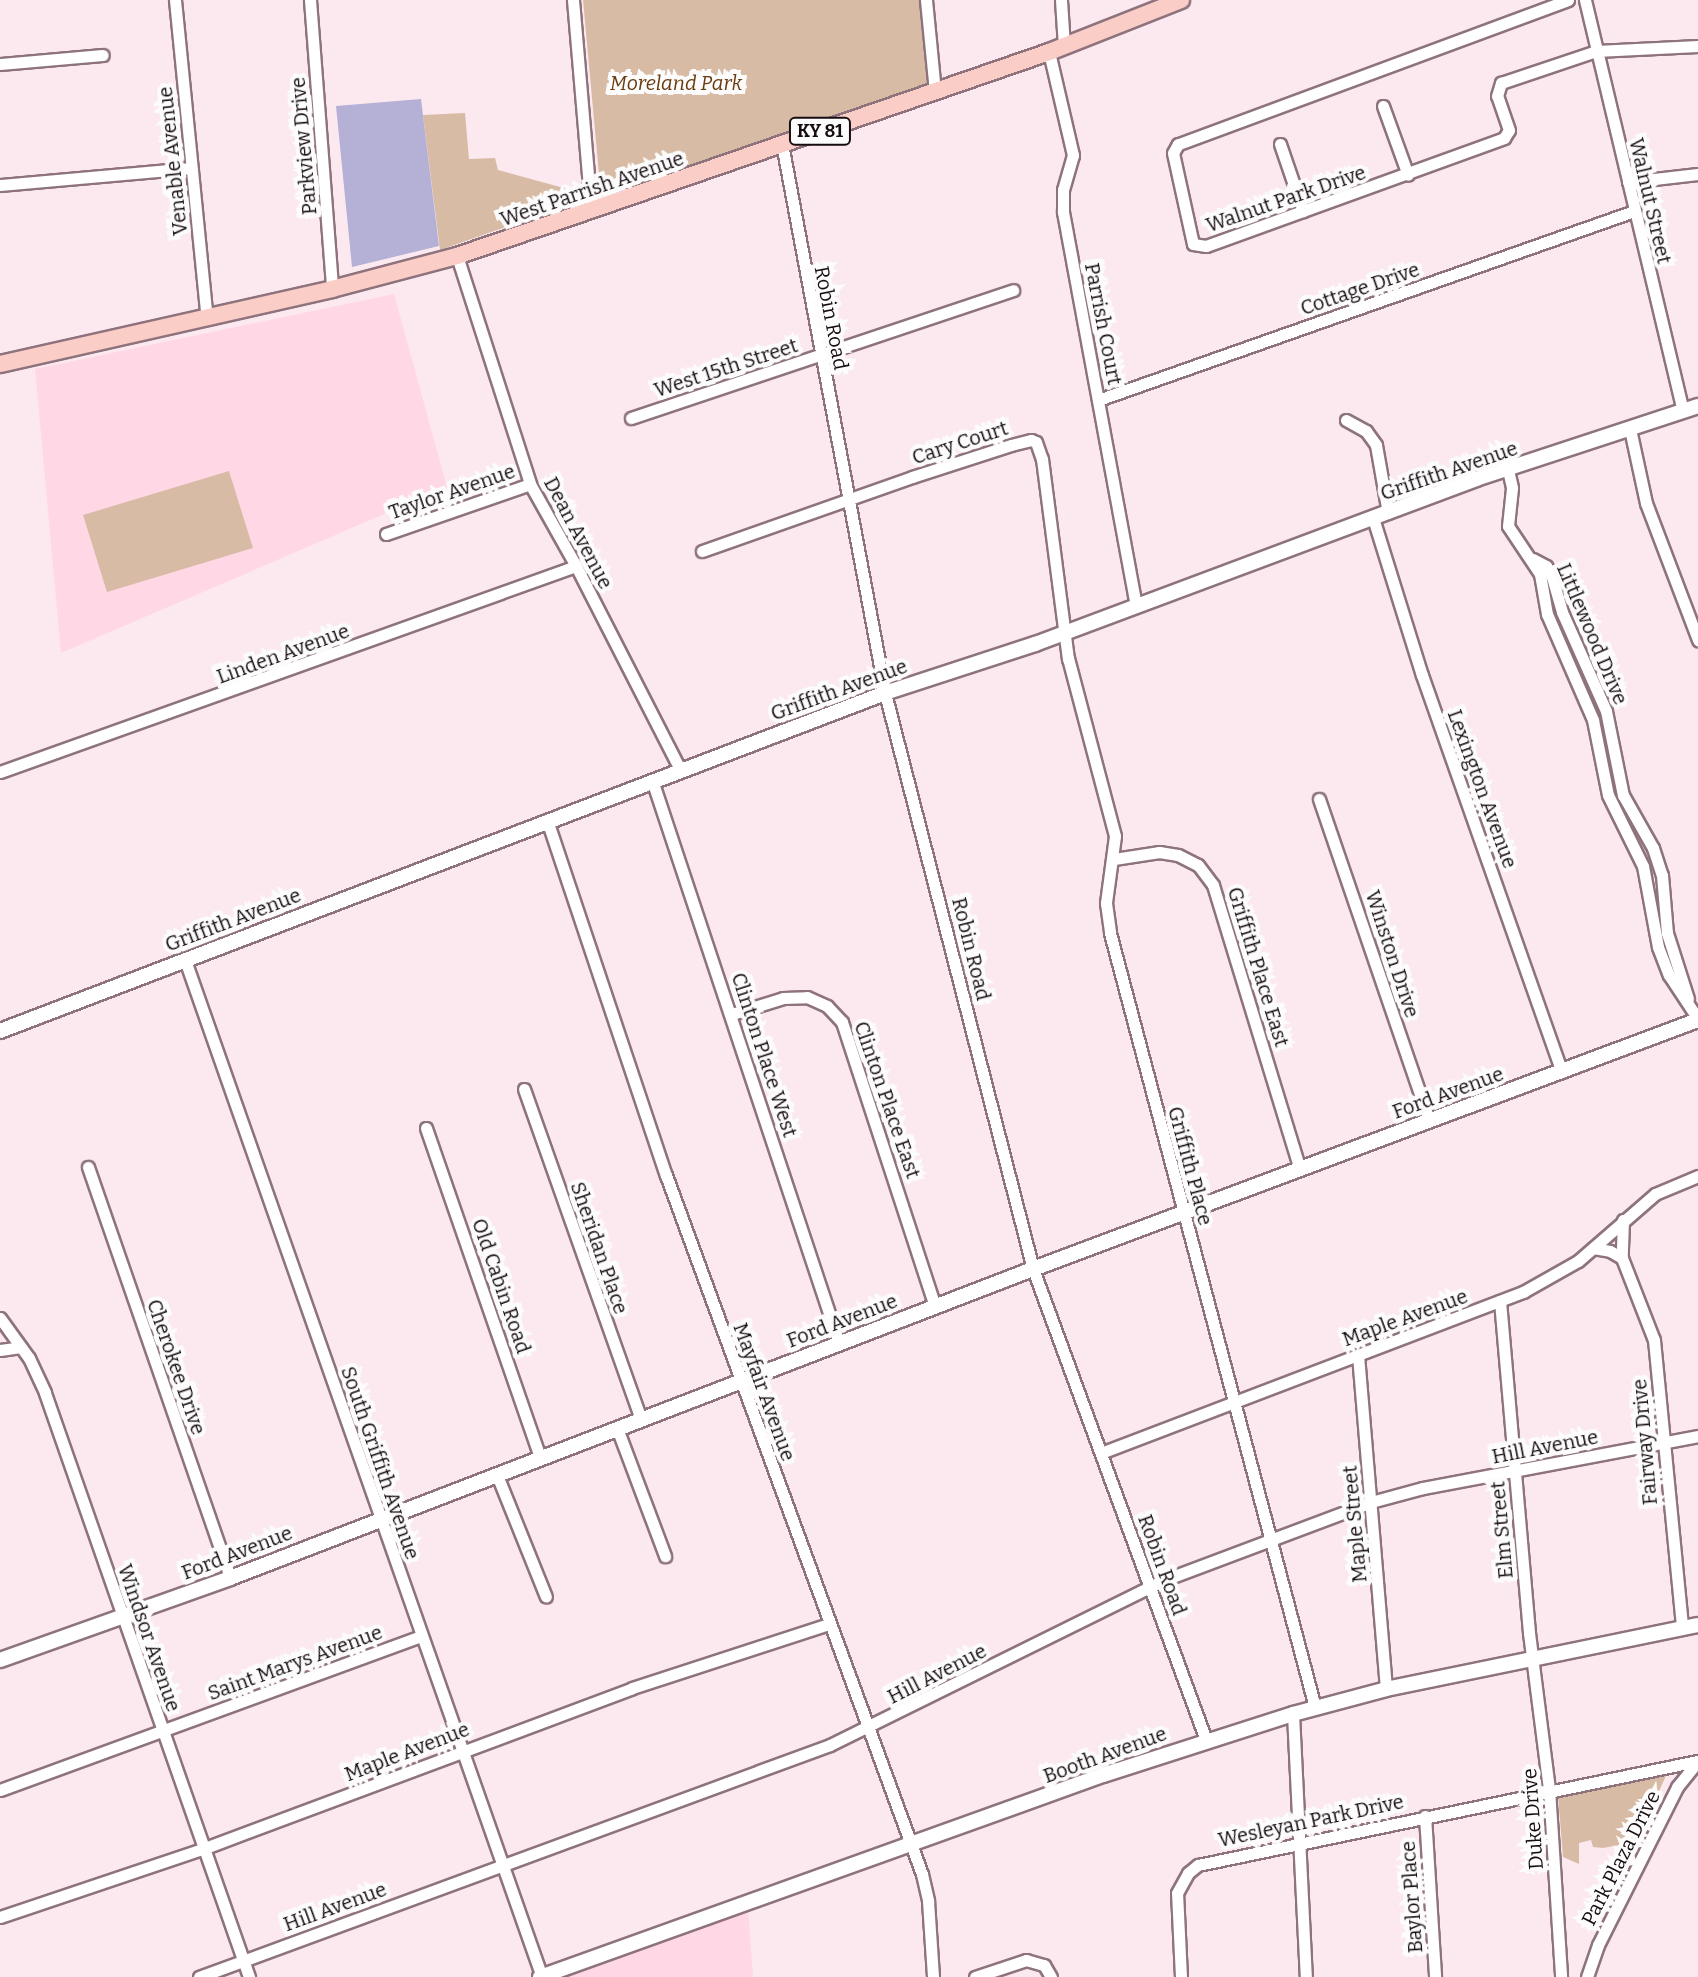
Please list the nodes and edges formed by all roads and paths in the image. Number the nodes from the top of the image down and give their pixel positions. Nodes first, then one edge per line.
1 (175, 0) edge
2 (310, 0) edge
3 (573, 0) edge
4 (926, 0) edge
5 (1061, 0) edge
6 (1181, 0) edge
7 (1568, 0) edge
8 (1585, 0) edge
9 (1698, 46) edge
10 (1057, 49) junction
11 (1596, 51) junction
12 (103, 55) dead end
13 (0, 64) edge
14 (935, 91) junction
15 (1383, 106) dead end
16 (782, 144) junction
17 (1280, 144) dead end
18 (191, 168) junction
19 (1698, 174) edge
20 (1408, 175) junction
21 (1628, 182) junction
22 (0, 185) edge
23 (591, 211) junction
24 (1303, 211) junction
25 (1634, 211) junction
26 (457, 256) junction
27 (332, 289) junction
28 (1013, 290) dead end
29 (207, 318) junction
30 (820, 357) junction
31 (0, 364) edge
32 (1098, 400) junction
33 (1691, 408) edge
34 (631, 418) dead end
35 (1346, 420) dead end
36 (1630, 429) junction
37 (1508, 470) junction
38 (530, 484) junction
39 (849, 500) junction
40 (1388, 513) junction
41 (1373, 518) junction
42 (386, 534) dead end
43 (702, 551) dead end
44 (1533, 559) junction
45 (576, 566) junction
46 (1136, 604) junction
47 (1065, 632) junction
48 (1698, 640) edge
49 (885, 693) junction
50 (680, 769) junction
51 (0, 772) edge
52 (652, 780) junction
53 (1319, 799) dead end
54 (547, 820) junction
55 (1114, 859) junction
56 (185, 960) junction
57 (1688, 1003) junction
58 (732, 1014) junction
59 (1698, 1020) edge
60 (0, 1031) edge
61 (1562, 1072) junction
62 (524, 1089) dead end
63 (1429, 1121) junction
64 (426, 1128) dead end
65 (88, 1167) dead end
66 (1300, 1169) junction
67 (1698, 1176) edge
68 (1184, 1213) junction
69 (1623, 1219) junction
70 (1593, 1248) junction
71 (1622, 1258) junction
72 (1033, 1269) junction
73 (1500, 1301) junction
74 (935, 1306) junction
75 (0, 1318) edge
76 (839, 1343) junction
77 (21, 1347) junction
78 (0, 1350) edge
79 (1358, 1355) junction
80 (741, 1381) junction
81 (1235, 1400) junction
82 (641, 1419) junction
83 (617, 1428) junction
84 (1698, 1436) edge
85 (1663, 1442) junction
86 (1101, 1453) junction
87 (540, 1458) junction
88 (1515, 1471) junction
89 (497, 1475) junction
90 (1371, 1502) junction
91 (381, 1520) junction
92 (1272, 1539) junction
93 (665, 1556) dead end
94 (230, 1578) junction
95 (1151, 1586) junction
96 (546, 1597) dead end
97 (124, 1617) junction
98 (829, 1624) junction
99 (1698, 1625) edge
100 (1682, 1628) junction
101 (421, 1636) junction
102 (1533, 1659) junction
103 (0, 1660) edge
104 (1386, 1689) junction
105 (1315, 1707) junction
106 (1293, 1714) junction
107 (868, 1729) junction
108 (163, 1732) junction
109 (1206, 1740) junction
110 (463, 1750) junction
111 (1698, 1761) edge
112 (1549, 1789) junction
113 (0, 1790) edge
114 (1425, 1816) junction
115 (1301, 1843) junction
116 (911, 1845) junction
117 (205, 1848) junction
118 (503, 1864) junction
119 (0, 1917) edge
120 (243, 1960) junction
121 (199, 1977) edge
122 (249, 1977) edge
123 (542, 1977) edge
124 (933, 1977) edge
125 (975, 1977) edge
126 (1051, 1977) edge
127 (1181, 1977) edge
128 (1306, 1977) edge
129 (1435, 1977) edge
130 (1561, 1977) edge
131 (1587, 1977) edge

1 - 18 street, Venable Avenue
2 - 27 street, Parkview Drive
3 - 23 street
4 - 14 street
5 - 10 street, Parrish Court
6 - 10 main road, West Parrish Avenue / KY 81
7 - 24 street, Walnut Park Drive
8 - 11 street, Walnut Street
9 - 11 street
10 - 14 main road, West Parrish Avenue / KY 81
10 - 32 street, Parrish Court
11 - 20 street, Walnut Park Drive
11 - 21 street, Walnut Street
12 - 13 street
14 - 16 main road, West Parrish Avenue / KY 81
15 - 20 street
16 - 23 main road, West Parrish Avenue / KY 81
16 - 30 street, Robin Road
17 - 24 street
18 - 22 street
18 - 29 street, Venable Avenue
19 - 21 street
20 - 24 street, Walnut Park Drive
21 - 25 street, Walnut Street
23 - 26 main road, West Parrish Avenue / KY 81
25 - 32 street, Cottage Drive
25 - 33 street, Walnut Street
26 - 27 main road, West Parrish Avenue / KY 81
26 - 38 street, Dean Avenue
27 - 29 main road, West Parrish Avenue / KY 81
28 - 30 street, West 15th Street
29 - 31 main road, West Parrish Avenue / KY 81
30 - 34 street, West 15th Street
30 - 39 street, Robin Road
32 - 46 street, Parrish Court
33 - 36 street, Griffith Avenue
35 - 40 street
36 - 37 street, Griffith Avenue
36 - 48 street
37 - 40 street, Griffith Avenue
37 - 44 street, Littlewood Drive
38 - 42 street, Taylor Avenue
38 - 45 street, Dean Avenue
39 - 43 street
39 - 47 street, Cary Court
39 - 49 street, Robin Road
40 - 41 street, Griffith Avenue
41 - 46 street, Griffith Avenue
41 - 61 street, Lexington Avenue
44 - 57 street, Littlewood Drive
44 - 57 street, Littlewood Drive
45 - 50 street, Dean Avenue
45 - 51 street, Linden Avenue
46 - 47 street, Griffith Avenue
47 - 49 street, Griffith Avenue
47 - 55 street, Griffith Place
49 - 50 street, Griffith Avenue
49 - 72 street, Robin Road
50 - 52 street, Griffith Avenue
52 - 54 street, Griffith Avenue
52 - 58 street, Clinton Place West
53 - 63 street, Winston Drive
54 - 56 street, Griffith Avenue
54 - 80 street, Mayfair Avenue
55 - 66 street, Griffith Place East
55 - 68 street, Griffith Place
56 - 60 street, Griffith Avenue
56 - 91 street, South Griffith Avenue
57 - 59 street, Littlewood Drive
58 - 74 street, Clinton Place East
58 - 76 street, Clinton Place West
59 - 61 street, Ford Avenue
61 - 63 street, Ford Avenue
62 - 82 street, Sheridan Place
63 - 66 street, Ford Avenue
64 - 87 street, Old Cabin Road
65 - 94 street, Cherokee Drive
66 - 68 street, Ford Avenue
67 - 69 street, Maple Avenue
68 - 72 street, Ford Avenue
68 - 81 street, Griffith Place
69 - 70 street, Maple Avenue
69 - 71 street, Fairway Drive
70 - 71 street
70 - 73 street, Maple Avenue
71 - 85 street, Fairway Drive
72 - 74 street, Ford Avenue
72 - 86 street, Robin Road
73 - 79 street, Maple Avenue
73 - 88 street, Elm Street
74 - 76 street, Ford Avenue
75 - 77 street, Windsor Avenue
76 - 80 street, Ford Avenue
77 - 78 street
77 - 97 street, Windsor Avenue
79 - 81 street, Maple Avenue
79 - 90 street, Maple Street
80 - 82 street, Ford Avenue
80 - 98 street, Mayfair Avenue
81 - 86 street, Maple Avenue
81 - 92 street, Griffith Place
82 - 83 street, Ford Avenue
83 - 87 street, Ford Avenue
83 - 93 street
84 - 85 street, Hill Avenue
85 - 88 street, Hill Avenue
85 - 100 street, Fairway Drive
86 - 95 street, Robin Road
87 - 89 street, Ford Avenue
88 - 90 street, Hill Avenue
88 - 102 street, Elm Street
89 - 91 street, Ford Avenue
89 - 96 street
90 - 92 street, Hill Avenue
90 - 104 street, Maple Street
91 - 94 street, Ford Avenue
91 - 101 street, South Griffith Avenue
92 - 95 street, Hill Avenue
92 - 105 street, Griffith Place
94 - 97 street, Ford Avenue
95 - 107 street, Hill Avenue
95 - 109 street, Robin Road
97 - 103 street, Ford Avenue
97 - 108 street, Windsor Avenue
98 - 107 street, Mayfair Avenue
98 - 110 street, Maple Avenue
99 - 100 street, Booth Avenue
100 - 102 street, Booth Avenue
101 - 108 street, Saint Marys Avenue
101 - 110 street, South Griffith Avenue
102 - 104 street, Booth Avenue
102 - 112 street, Duke Drive
104 - 105 street, Booth Avenue
105 - 106 street, Booth Avenue
106 - 109 street, Booth Avenue
106 - 115 street
107 - 116 street, Mayfair Avenue
107 - 118 street, Hill Avenue
108 - 113 street, Saint Marys Avenue
108 - 117 street, Windsor Avenue
109 - 116 street, Booth Avenue
110 - 117 street, Maple Avenue
110 - 118 street, South Griffith Avenue
111 - 112 street, Park Plaza Drive
111 - 131 street, Park Plaza Drive
112 - 114 street, Wesleyan Park Drive
112 - 130 street, Duke Drive
114 - 115 street, Wesleyan Park Drive
114 - 129 street, Baylor Place
115 - 127 street, Wesleyan Park Drive
115 - 128 street
116 - 123 street, Booth Avenue
116 - 124 street, Mayfair Avenue
117 - 119 street, Maple Avenue
117 - 120 street, Windsor Avenue
118 - 120 street, Hill Avenue
118 - 123 street, South Griffith Avenue
120 - 121 street, Hill Avenue
120 - 122 street, Windsor Avenue
125 - 126 street

